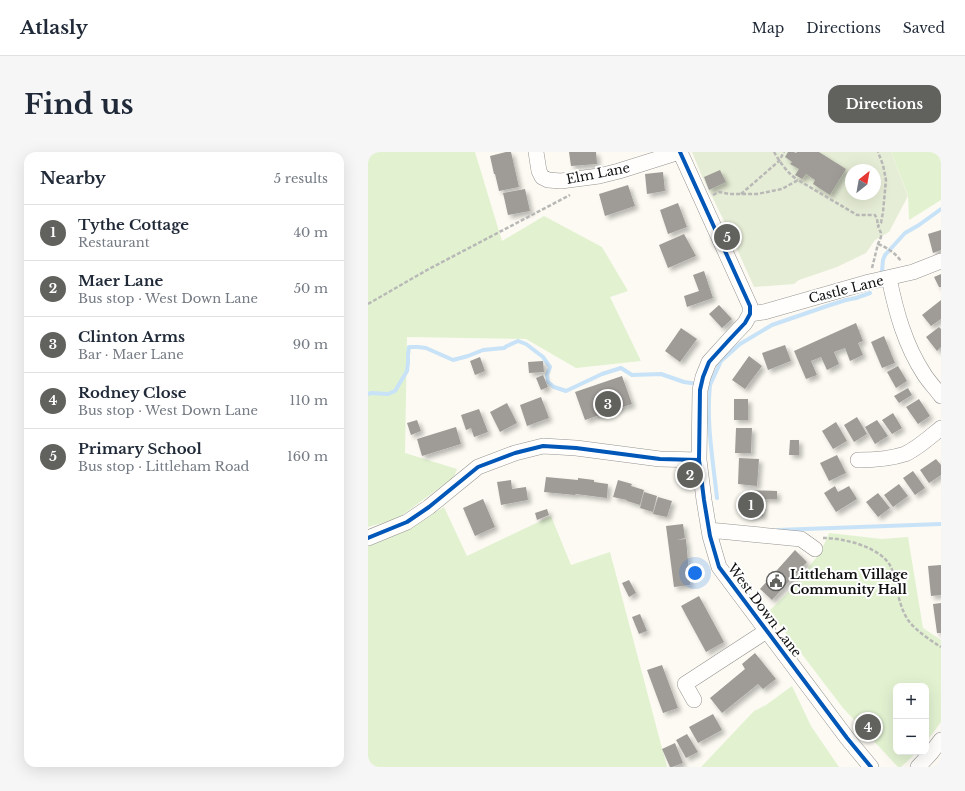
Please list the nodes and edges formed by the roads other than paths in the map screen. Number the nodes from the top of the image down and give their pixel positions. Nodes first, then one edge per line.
1 (536, 152) edge
2 (680, 152) edge
3 (941, 261) edge
4 (889, 278) junction
5 (750, 314) junction
6 (939, 389) edge
7 (941, 428) edge
8 (699, 460) junction
9 (858, 460) dead end
10 (709, 530) junction
11 (368, 538) edge
12 (815, 549) dead end
13 (768, 630) junction
14 (694, 700) dead end
15 (941, 740) edge
16 (871, 767) edge
17 (918, 767) edge

1 - 2 street, Elm Lane
2 - 5 street
3 - 4 street, Castle Lane
4 - 5 street, Castle Lane
4 - 6 street
5 - 8 street, West Down Lane
7 - 9 street
8 - 10 street, West Down Lane
8 - 11 street
10 - 12 street
10 - 13 street, West Down Lane
13 - 14 street
13 - 16 street, West Down Lane
15 - 17 street

